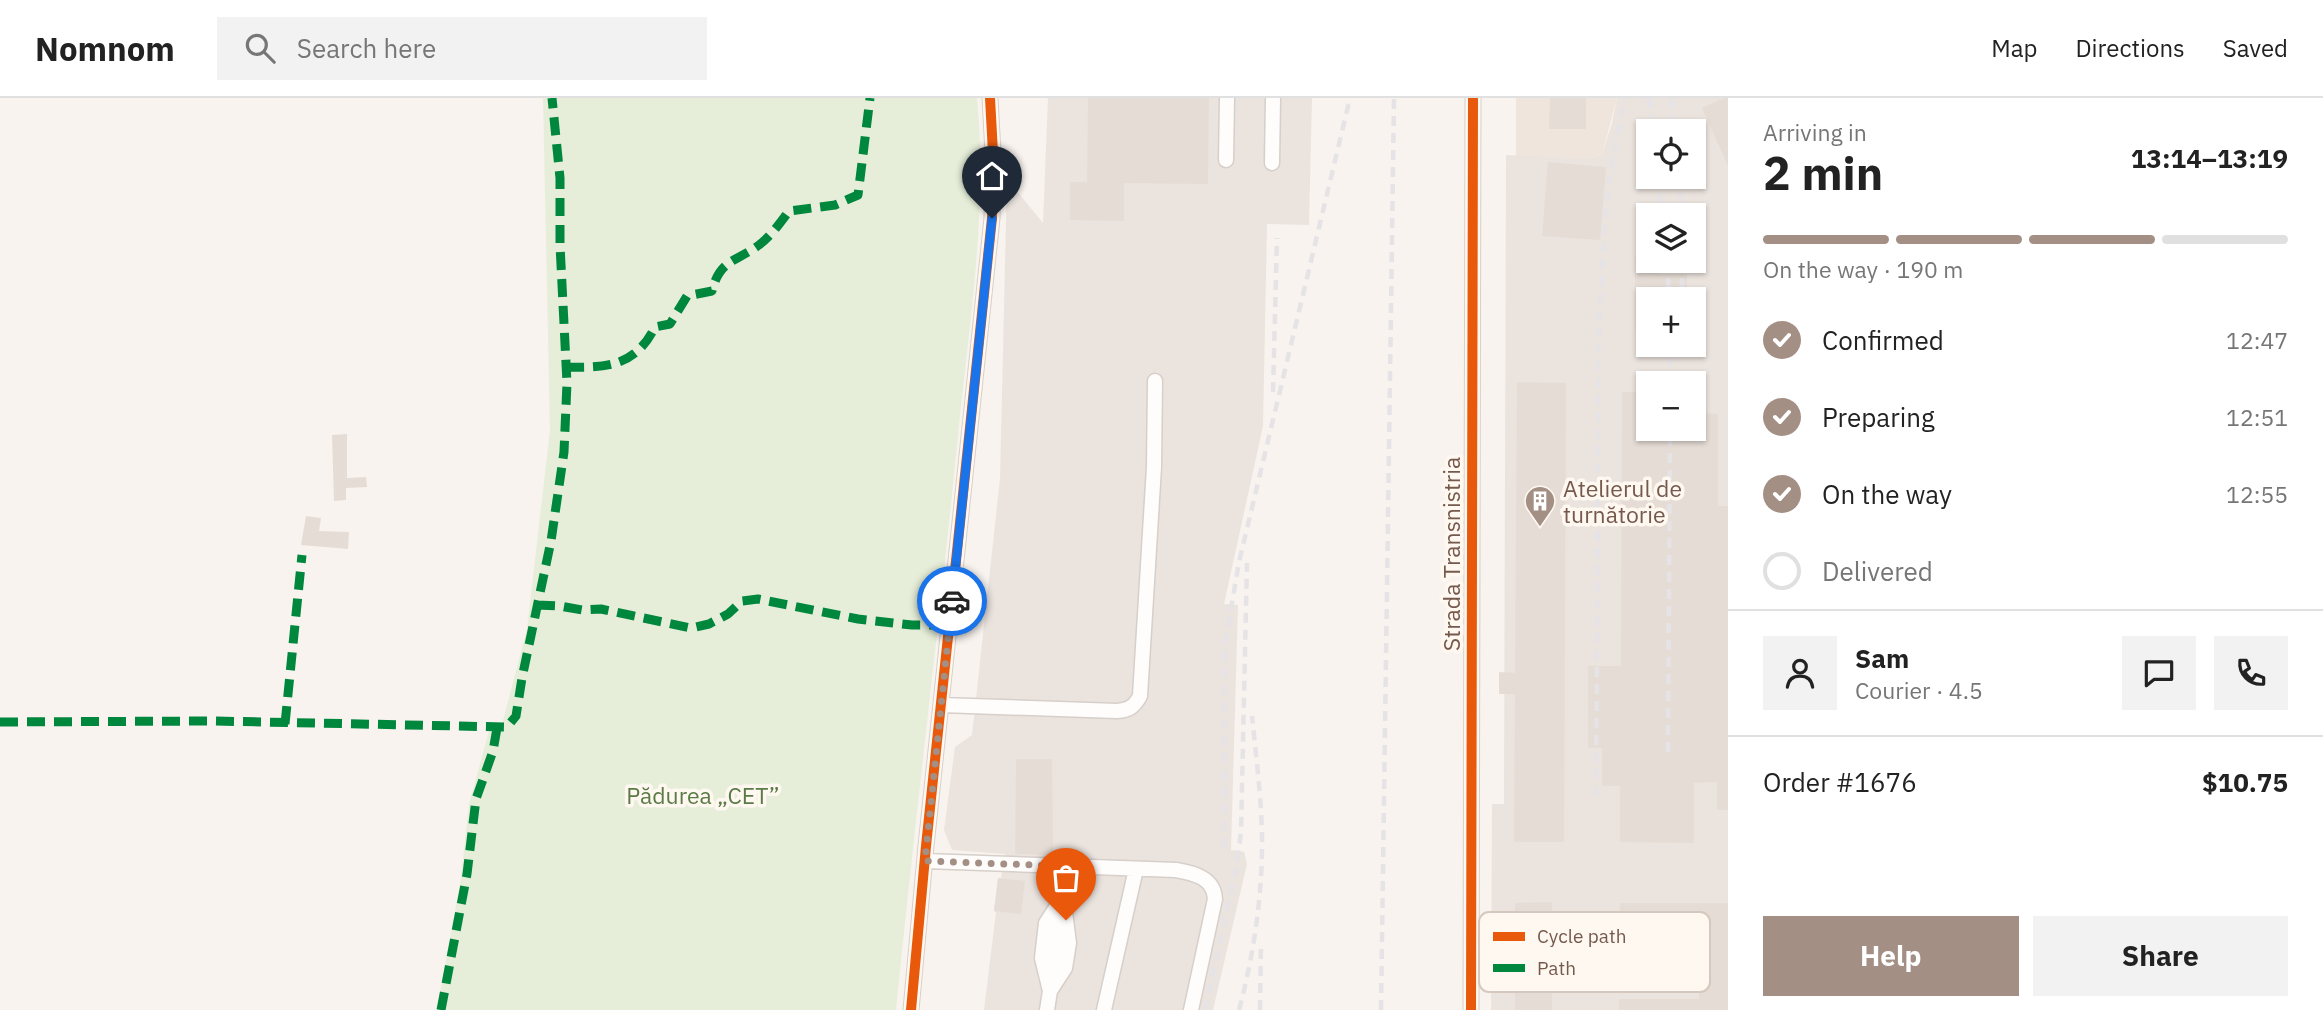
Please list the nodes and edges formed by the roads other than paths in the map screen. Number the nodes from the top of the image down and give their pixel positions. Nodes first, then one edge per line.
1 (990, 98) edge
2 (1227, 98) edge
3 (1273, 98) edge
4 (1473, 98) edge
5 (1226, 160) dead end
6 (1272, 163) dead end
7 (1155, 381) dead end
8 (941, 705) junction
9 (925, 861) junction
10 (1061, 866) junction
11 (1136, 869) junction
12 (1063, 897) junction
13 (1050, 991) junction
14 (911, 1010) edge
15 (1047, 1010) edge
16 (1104, 1010) edge
17 (1191, 1010) edge
18 (1471, 1010) edge

1 - 8 street
2 - 5 street
3 - 6 street
4 - 18 street, Strada Transnistria
7 - 8 street
8 - 9 street
9 - 10 street
9 - 14 street
10 - 11 street
10 - 12 street
11 - 16 street
11 - 17 street
12 - 13 street
12 - 13 street
13 - 15 street

